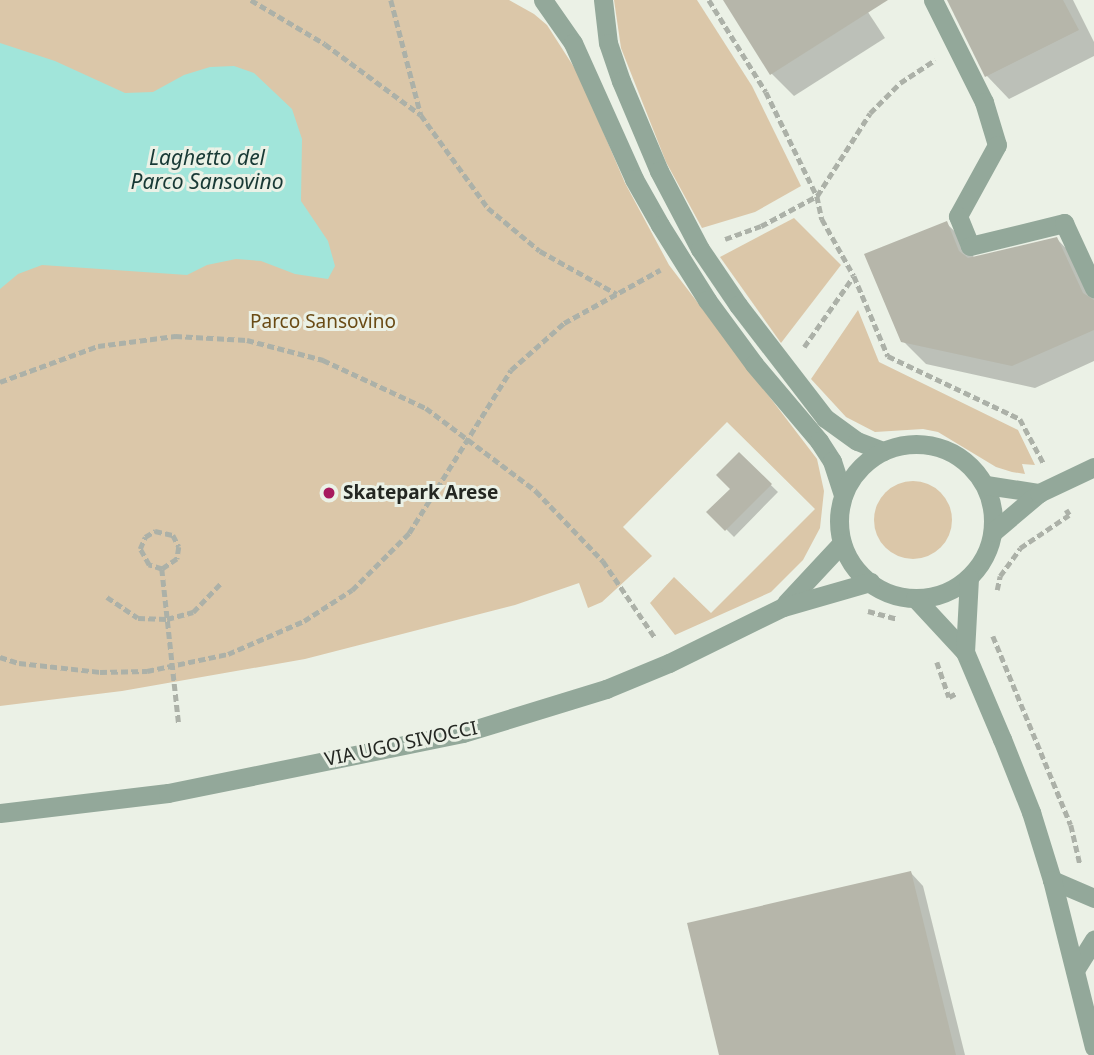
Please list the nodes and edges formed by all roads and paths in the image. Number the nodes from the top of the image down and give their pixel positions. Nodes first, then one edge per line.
1 (251, 0) edge
2 (391, 0) edge
3 (543, 0) edge
4 (603, 0) edge
5 (709, 0) edge
6 (933, 0) edge
7 (961, 51) junction
8 (421, 115) junction
9 (817, 196) junction
10 (724, 239) dead end
11 (669, 265) dead end
12 (854, 276) junction
13 (1094, 288) edge
14 (617, 294) junction
15 (785, 368) junction
16 (0, 382) edge
17 (468, 440) junction
18 (883, 451) junction
19 (1094, 467) edge
20 (1047, 471) dead end
21 (986, 485) junction
22 (1039, 493) junction
23 (844, 495) junction
24 (1064, 505) dead end
25 (993, 532) junction
26 (842, 543) junction
27 (162, 569) junction
28 (969, 578) junction
29 (870, 582) junction
30 (220, 584) dead end
31 (107, 597) dead end
32 (915, 598) junction
33 (995, 600) dead end
34 (783, 607) junction
35 (167, 619) junction
36 (993, 624) dead end
37 (661, 646) dead end
38 (965, 652) junction
39 (0, 657) edge
40 (172, 667) junction
41 (178, 724) dead end
42 (0, 813) edge
43 (1087, 868) dead end
44 (1052, 880) junction
45 (1094, 898) edge
46 (1094, 939) edge
47 (1075, 970) junction
48 (1094, 1047) edge

1 - 8 path
2 - 8 path
3 - 23 street
4 - 15 street
5 - 9 path
6 - 7 street
7 - 9 path
7 - 13 street
8 - 14 path
9 - 10 path
9 - 12 path
11 - 14 path
12 - 15 path
12 - 20 path
14 - 17 path
15 - 18 street
16 - 17 path
17 - 37 path
17 - 40 path
18 - 21 street
18 - 23 street
19 - 22 street
21 - 22 street
21 - 25 street
22 - 25 street
23 - 26 street
24 - 33 path
25 - 28 street
26 - 29 street
26 - 34 street, VIA UGO SIVOCCI
27 - 27 path
27 - 35 path
28 - 32 street
28 - 38 street
29 - 32 street
29 - 34 street, VIA UGO SIVOCCI
30 - 35 path
31 - 35 path
32 - 38 street
34 - 42 street, VIA UGO SIVOCCI
35 - 40 path
36 - 43 path
38 - 44 street
39 - 40 path
40 - 41 path
44 - 45 street
44 - 47 street
46 - 47 street
47 - 48 street

